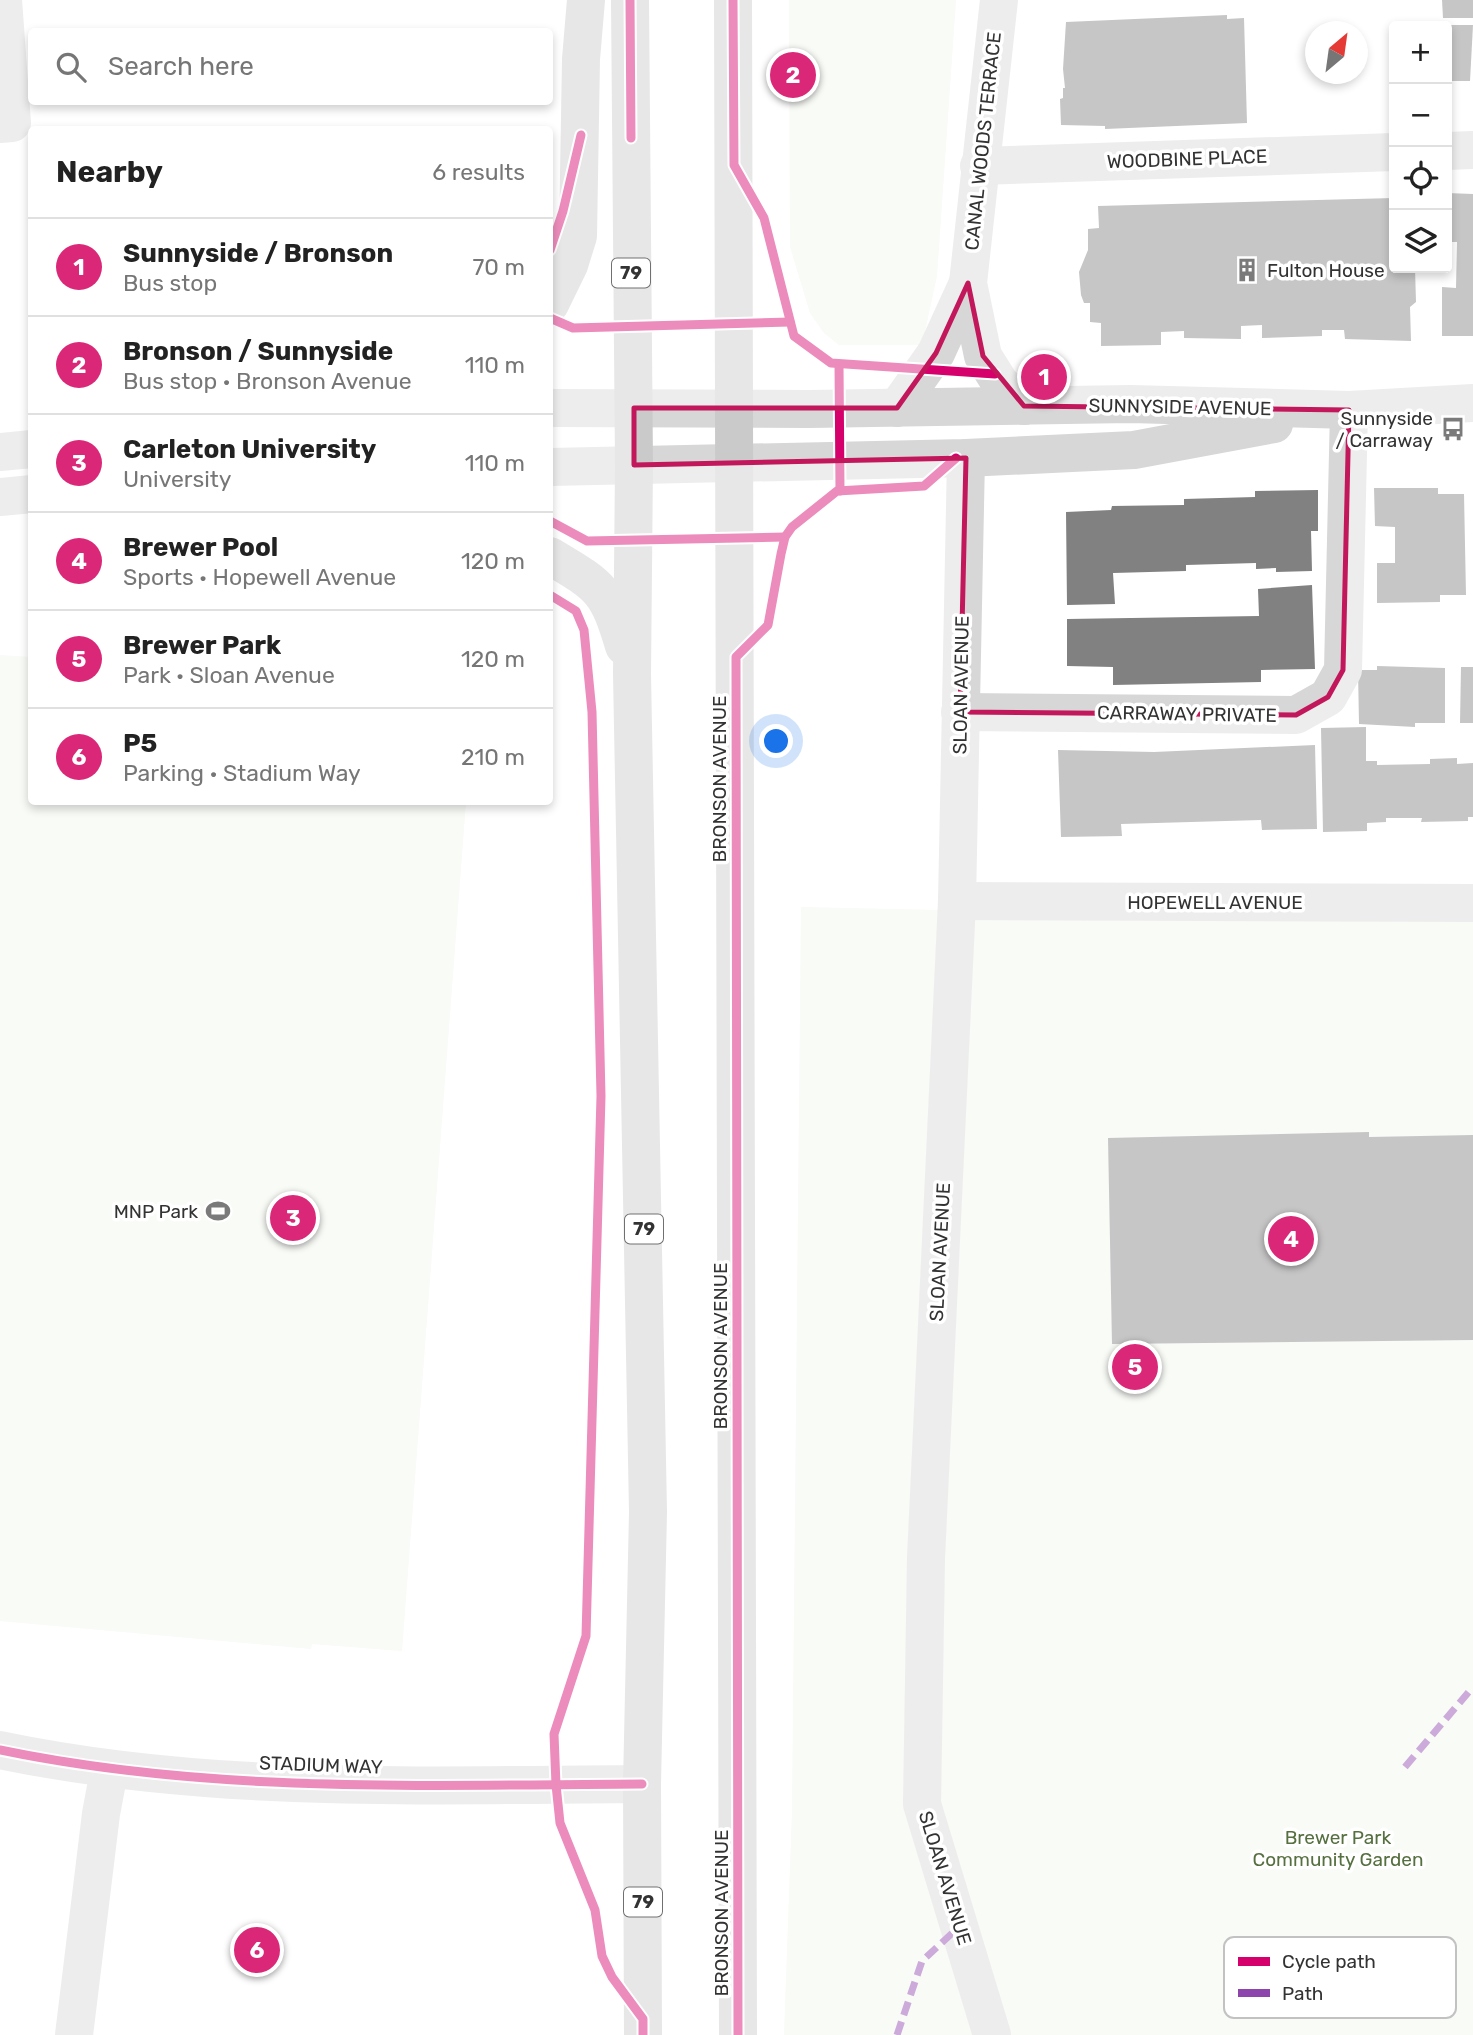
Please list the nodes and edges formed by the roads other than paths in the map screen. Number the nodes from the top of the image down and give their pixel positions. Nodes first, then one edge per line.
1 (3, 0) edge
2 (586, 0) edge
3 (630, 0) edge
4 (733, 0) edge
5 (999, 0) edge
6 (0, 124) edge
7 (1452, 150) edge
8 (1473, 150) edge
9 (1389, 152) edge
10 (979, 166) junction
11 (968, 283) junction
12 (553, 298) edge
13 (1473, 402) edge
14 (1024, 406) junction
15 (553, 408) edge
16 (634, 408) junction
17 (897, 408) junction
18 (734, 409) junction
19 (1349, 410) junction
20 (28, 449) edge
21 (0, 452) edge
22 (966, 458) junction
23 (734, 464) junction
24 (634, 466) junction
25 (553, 467) edge
26 (28, 494) edge
27 (0, 497) edge
28 (553, 558) edge
29 (632, 674) junction
30 (960, 712) junction
31 (957, 901) junction
32 (1473, 903) edge
33 (0, 1751) edge
34 (110, 1771) junction
35 (642, 1784) junction
36 (74, 2035) edge
37 (643, 2035) edge
38 (738, 2035) edge
39 (992, 2035) edge

1 - 6 street
2 - 12 main road
3 - 16 main road, 79
4 - 18 main road, BRONSON AVENUE
5 - 10 street, CANAL WOODS TERRACE
7 - 8 street
9 - 10 street, WOODBINE PLACE
10 - 11 street, CANAL WOODS TERRACE
11 - 14 street, CANAL WOODS TERRACE
11 - 17 street, CANAL WOODS TERRACE
13 - 19 street, SUNNYSIDE AVENUE
14 - 17 street, SUNNYSIDE AVENUE
14 - 19 street, SUNNYSIDE AVENUE
15 - 16 street, SUNNYSIDE AVENUE
16 - 18 street, SUNNYSIDE AVENUE
16 - 24 main road, 79
17 - 18 street, SUNNYSIDE AVENUE
18 - 23 main road, BRONSON AVENUE
19 - 22 street, SUNNYSIDE AVENUE
19 - 30 street, CARRAWAY PRIVATE
20 - 21 street
22 - 23 street, SUNNYSIDE AVENUE
22 - 30 street, SLOAN AVENUE
23 - 24 street, SUNNYSIDE AVENUE
23 - 38 main road, BRONSON AVENUE
24 - 25 street, SUNNYSIDE AVENUE
24 - 29 main road, 79
26 - 27 street
28 - 29 main road
29 - 35 main road, 79
30 - 31 street, SLOAN AVENUE
31 - 32 street, HOPEWELL AVENUE
31 - 39 street, SLOAN AVENUE
33 - 34 street, STADIUM WAY
34 - 35 street, STADIUM WAY
34 - 36 street
35 - 37 main road, 79

